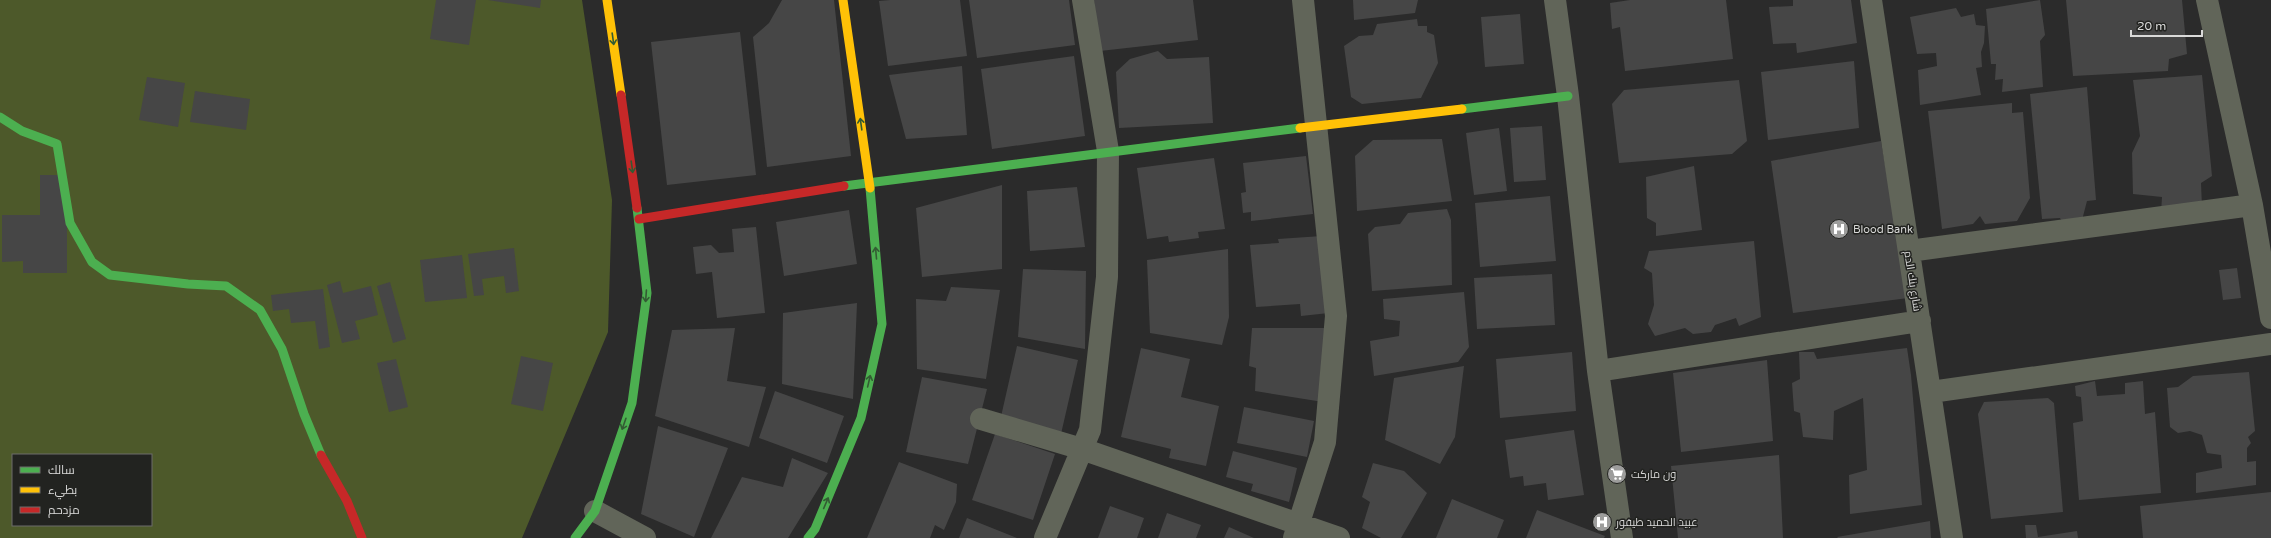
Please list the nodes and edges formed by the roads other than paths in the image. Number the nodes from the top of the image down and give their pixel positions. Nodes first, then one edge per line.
1 (607, 0) edge
2 (843, 0) edge
3 (1083, 0) edge
4 (1304, 0) edge
5 (1555, 0) edge
6 (1870, 0) edge
7 (2207, 0) edge
8 (1568, 96) junction
9 (0, 117) edge
10 (1318, 126) junction
11 (1108, 151) junction
12 (870, 182) junction
13 (2252, 205) junction
14 (639, 219) junction
15 (1909, 251) junction
16 (2267, 272) edge
17 (2271, 318) edge
18 (1920, 321) junction
19 (2271, 344) edge
20 (1598, 371) junction
21 (1931, 392) junction
22 (981, 419) dead end
23 (1082, 449) junction
24 (595, 511) junction
25 (1297, 531) edge
26 (362, 538) edge
27 (575, 538) edge
28 (645, 538) edge
29 (808, 538) edge
30 (1045, 538) edge
31 (1339, 538) edge
32 (1622, 538) edge
33 (1952, 538) edge

1 -> 14 street
12 -> 2 street
3 - 11 street
4 - 10 street
5 - 8 street
6 - 15 street, شارع بنك الدم
7 - 13 street
8 - 10 street
8 - 20 street
9 - 26 street
10 - 11 street
10 - 25 street
11 - 12 street
11 - 23 street
12 - 14 street
29 -> 12 street
13 - 15 street
13 - 16 street
14 -> 24 street
15 - 18 street, شارع بنك الدم
16 - 17 street
18 - 20 street
18 - 21 street, شارع بنك الدم
19 - 21 street
20 - 32 street
21 - 33 street, شارع بنك الدم
22 - 23 street
23 - 25 street
23 - 30 street
24 - 27 street
24 - 28 street
25 - 31 street

